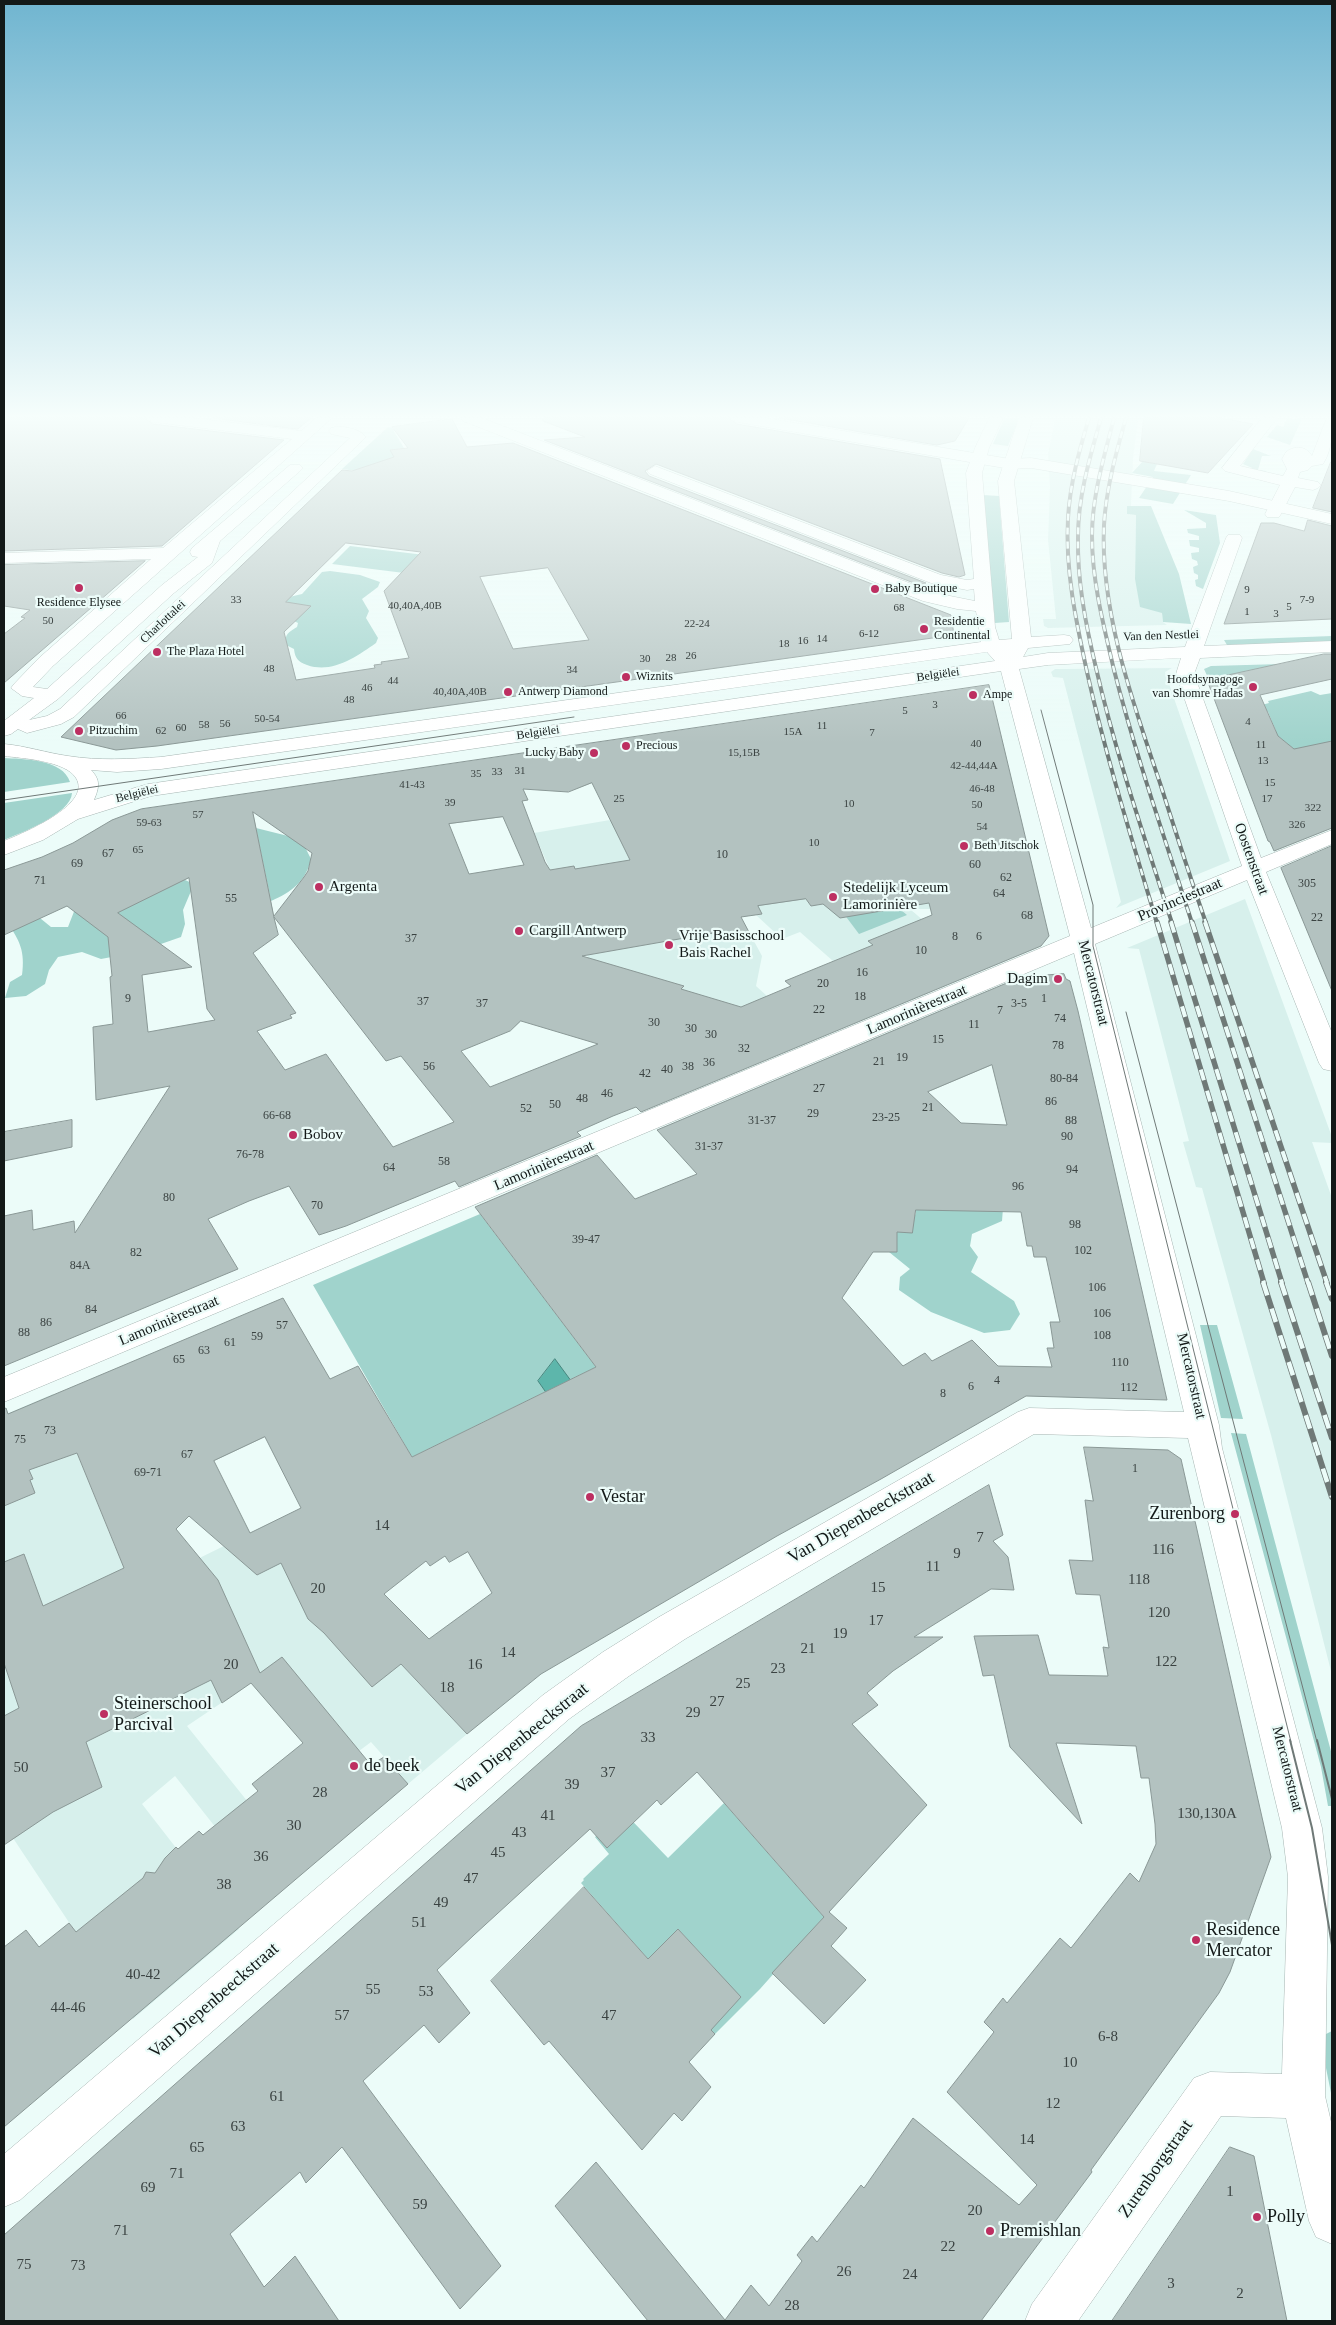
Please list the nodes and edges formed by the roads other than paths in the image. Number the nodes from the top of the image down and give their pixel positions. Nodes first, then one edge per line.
1 (199, 526) edge
2 (229, 526) edge
3 (264, 526) edge
4 (745, 526) edge
5 (799, 526) edge
6 (978, 526) edge
7 (1010, 526) edge
8 (808, 530) junction
9 (1234, 538) dead end
10 (782, 541) junction
11 (168, 553) junction
12 (4, 558) edge
13 (982, 582) junction
14 (984, 607) junction
15 (1332, 630) edge
16 (1141, 637) dead end
17 (1197, 638) junction
18 (1085, 640) dead end
19 (1022, 643) junction
20 (991, 646) junction
21 (1332, 646) edge
22 (1010, 665) junction
23 (44, 702) junction
24 (27, 727) junction
25 (4, 730) edge
26 (4, 750) edge
27 (40, 753) junction
28 (67, 762) junction
29 (69, 814) junction
30 (1332, 836) edge
31 (4, 848) edge
32 (1254, 869) junction
33 (1083, 941) junction
34 (1332, 1063) edge
35 (4, 1390) edge
36 (1204, 1425) junction
37 (1303, 2096) junction
38 (4, 2184) edge
39 (1332, 2221) edge
40 (1049, 2321) edge

1 - 11 street
2 - 23 street, Charlottalei
3 - 24 street, Charlottalei
4 - 10 street
5 - 8 street
6 - 13 street
7 - 19 street
8 - 10 street
8 - 13 street
9 - 17 street, Oostenstraat
10 - 14 street
11 - 12 street
11 - 23 street
13 - 14 street
14 - 20 street
15 - 17 street, Van den Nestlei
16 - 17 street, Van den Nestlei
17 - 21 street, Van den Nestlei
17 - 22 street, Van den Nestlei
17 - 32 street, Oostenstraat
18 - 19 street
19 - 20 street
19 - 22 street
20 - 22 street
20 - 28 street, Belgiëlei
22 - 29 street, Belgiëlei
22 - 33 street, Mercatorstraat
23 - 24 street, Charlottalei
23 - 25 street, Charlottalei
24 - 27 street
26 - 27 street, Belgiëlei
27 - 28 street, Belgiëlei
28 - 29 street, Belgiëlei
29 - 31 street, Belgiëlei
30 - 32 street, Provinciestraat
32 - 33 street, Provinciestraat
32 - 34 street, Oostenstraat
33 - 35 street, Lamorinièrestraat
33 - 36 street, Mercatorstraat
36 - 37 street, Mercatorstraat
36 - 38 street, Van Diepenbeeckstraat
37 - 39 street, Mercatorstraat
37 - 40 street, Zurenborgstraat

